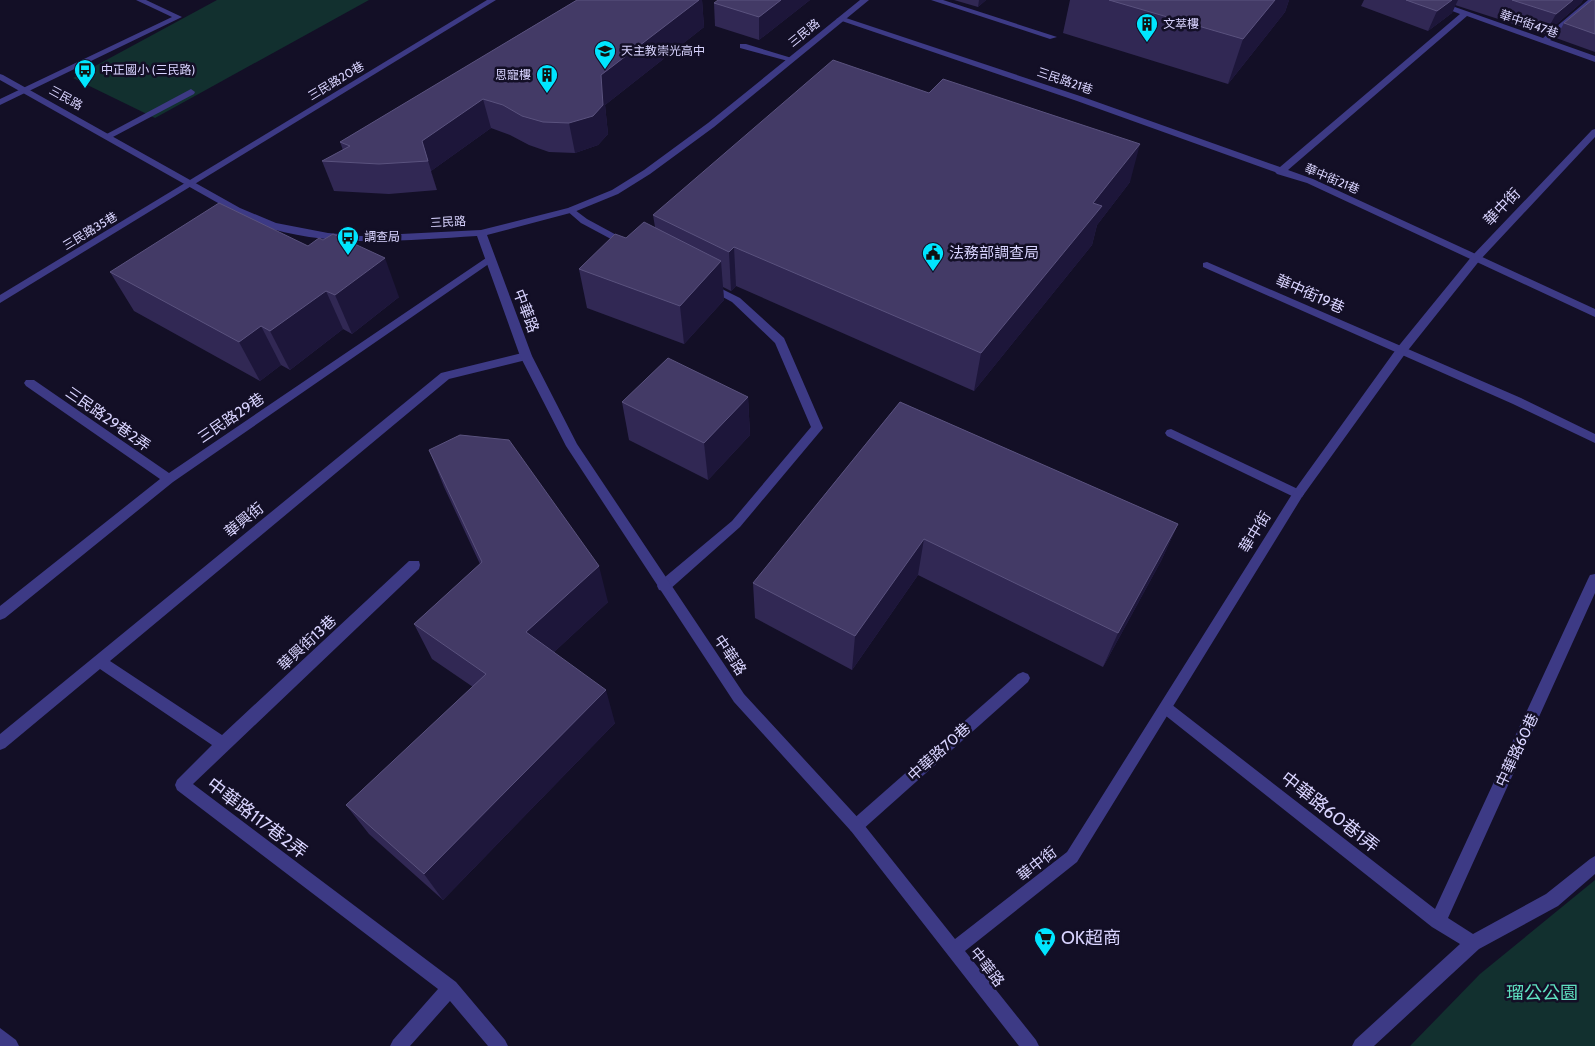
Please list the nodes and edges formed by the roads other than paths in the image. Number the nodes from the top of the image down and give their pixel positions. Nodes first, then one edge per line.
1 (140, 0) edge
2 (492, 0) edge
3 (865, 0) edge
4 (935, 0) edge
5 (1428, 0) edge
6 (1592, 0) edge
7 (1465, 14) junction
8 (840, 19) junction
9 (1053, 37) dead end
10 (1544, 41) junction
11 (743, 46) dead end
12 (791, 59) junction
13 (1595, 59) edge
14 (0, 77) edge
15 (25, 90) junction
16 (190, 92) dead end
17 (0, 102) edge
18 (1595, 132) edge
19 (108, 136) junction
20 (1280, 172) junction
21 (193, 183) junction
22 (571, 210) junction
23 (481, 233) junction
24 (635, 247) edge
25 (1476, 258) junction
26 (489, 259) junction
27 (1207, 265) dead end
28 (702, 282) edge
29 (0, 300) edge
30 (1595, 313) edge
31 (1401, 351) junction
32 (526, 356) junction
33 (30, 383) dead end
34 (1170, 433) dead end
35 (1595, 439) edge
36 (169, 479) junction
37 (1298, 494) junction
38 (414, 565) dead end
39 (1595, 579) edge
40 (664, 586) junction
41 (0, 614) edge
42 (99, 661) junction
43 (1023, 678) dead end
44 (1166, 708) junction
45 (0, 744) edge
46 (223, 744) junction
47 (856, 826) junction
48 (1595, 864) edge
49 (1438, 921) junction
50 (1473, 943) junction
51 (954, 950) junction
52 (450, 988) junction
53 (0, 1037) edge
54 (10, 1046) edge
55 (399, 1046) edge
56 (499, 1046) edge
57 (1030, 1046) edge
58 (1361, 1046) edge

1 - 15 street
2 - 21 street, 三民路20巷
3 - 8 street, 三民路
4 - 9 street
5 - 7 street, 華中街47巷
6 - 10 street
7 - 10 street, 華中街47巷
7 - 20 street, 華中街21巷
8 - 12 street, 三民路
8 - 20 street, 三民路21巷
10 - 13 street, 華中街47巷
11 - 12 street
12 - 22 street, 三民路
14 - 15 street, 三民路
15 - 17 street
15 - 19 street, 三民路
16 - 19 street
18 - 25 street, 華中街
19 - 21 street, 三民路
20 - 25 street, 華中街21巷
21 - 23 street, 三民路
21 - 29 street, 三民路35巷
22 - 23 street, 三民路
22 - 24 street
23 - 26 street, 中華路
25 - 30 street, 華中街21巷
25 - 31 street, 華中街
26 - 32 street, 中華路
26 - 36 street, 三民路29巷
27 - 31 street, 華中街19巷
28 - 40 street
31 - 35 street, 華中街19巷
31 - 37 street, 華中街
32 - 40 street, 中華路
32 - 42 street, 華興街
33 - 36 street, 三民路29巷2弄
34 - 37 street
36 - 41 street, 三民路29巷
37 - 44 street, 華中街
38 - 46 street, 華興街13巷
39 - 49 street, 中華路60巷
40 - 47 street, 中華路
42 - 45 street, 華興街
42 - 46 street
43 - 47 street, 中華路70巷
44 - 49 street, 中華路60巷1弄
44 - 51 street, 華中街
46 - 52 street, 中華路117巷2弄
47 - 51 street, 中華路
48 - 50 street
49 - 50 street, 中華路60巷1弄
50 - 58 street
51 - 57 street, 中華路
52 - 55 street
52 - 56 street
53 - 54 street

